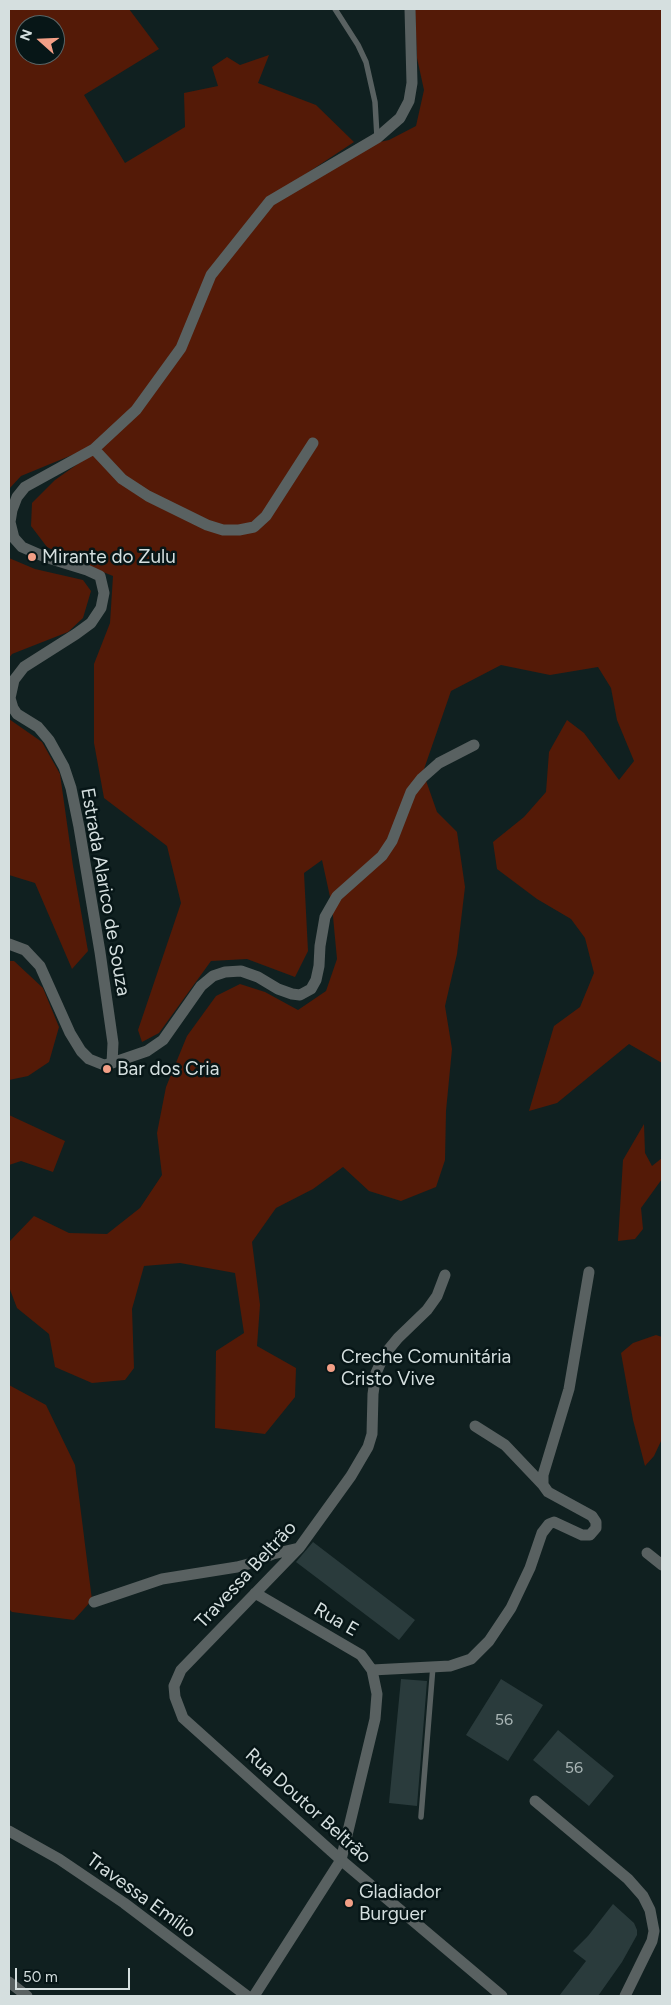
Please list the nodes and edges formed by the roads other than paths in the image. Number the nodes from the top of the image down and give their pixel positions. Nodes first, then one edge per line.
1 (335, 9) edge
2 (410, 9) edge
3 (377, 138) junction
4 (313, 443) dead end
5 (94, 449) junction
6 (474, 744) dead end
7 (9, 944) edge
8 (112, 1064) junction
9 (589, 1272) dead end
10 (445, 1275) dead end
11 (475, 1426) dead end
12 (542, 1486) junction
13 (299, 1548) junction
14 (646, 1553) dead end
15 (662, 1565) edge
16 (255, 1593) junction
17 (94, 1602) dead end
18 (433, 1666) junction
19 (372, 1670) junction
20 (183, 1718) joint
21 (535, 1801) dead end
22 (421, 1817) dead end
23 (9, 1831) edge
24 (341, 1860) junction
25 (9, 1982) edge
26 (27, 1996) edge
27 (247, 1996) edge
28 (254, 1996) edge
29 (502, 1996) edge
30 (625, 1996) edge

1 - 3 lane
2 - 3 street, Estrada Alarico de Souza
3 - 5 street, Estrada Alarico de Souza
4 - 5 street
5 - 8 street, Estrada Alarico de Souza
6 - 8 street
7 - 8 street
9 - 12 street
10 - 13 street, Travessa Beltrão
11 - 12 street
12 - 18 street
13 - 16 street, Travessa Beltrão
13 - 17 street
14 - 15 street
16 - 19 street, Rua E
16 - 20 street, Travessa Beltrão
18 - 19 street
18 - 22 lane
19 - 24 street, Rua E
20 - 24 street, Rua Doutor Beltrão
21 - 30 street
23 - 27 street, Travessa Emílio
24 - 28 street, Rua E
24 - 29 street, Rua Doutor Beltrão
25 - 26 street

